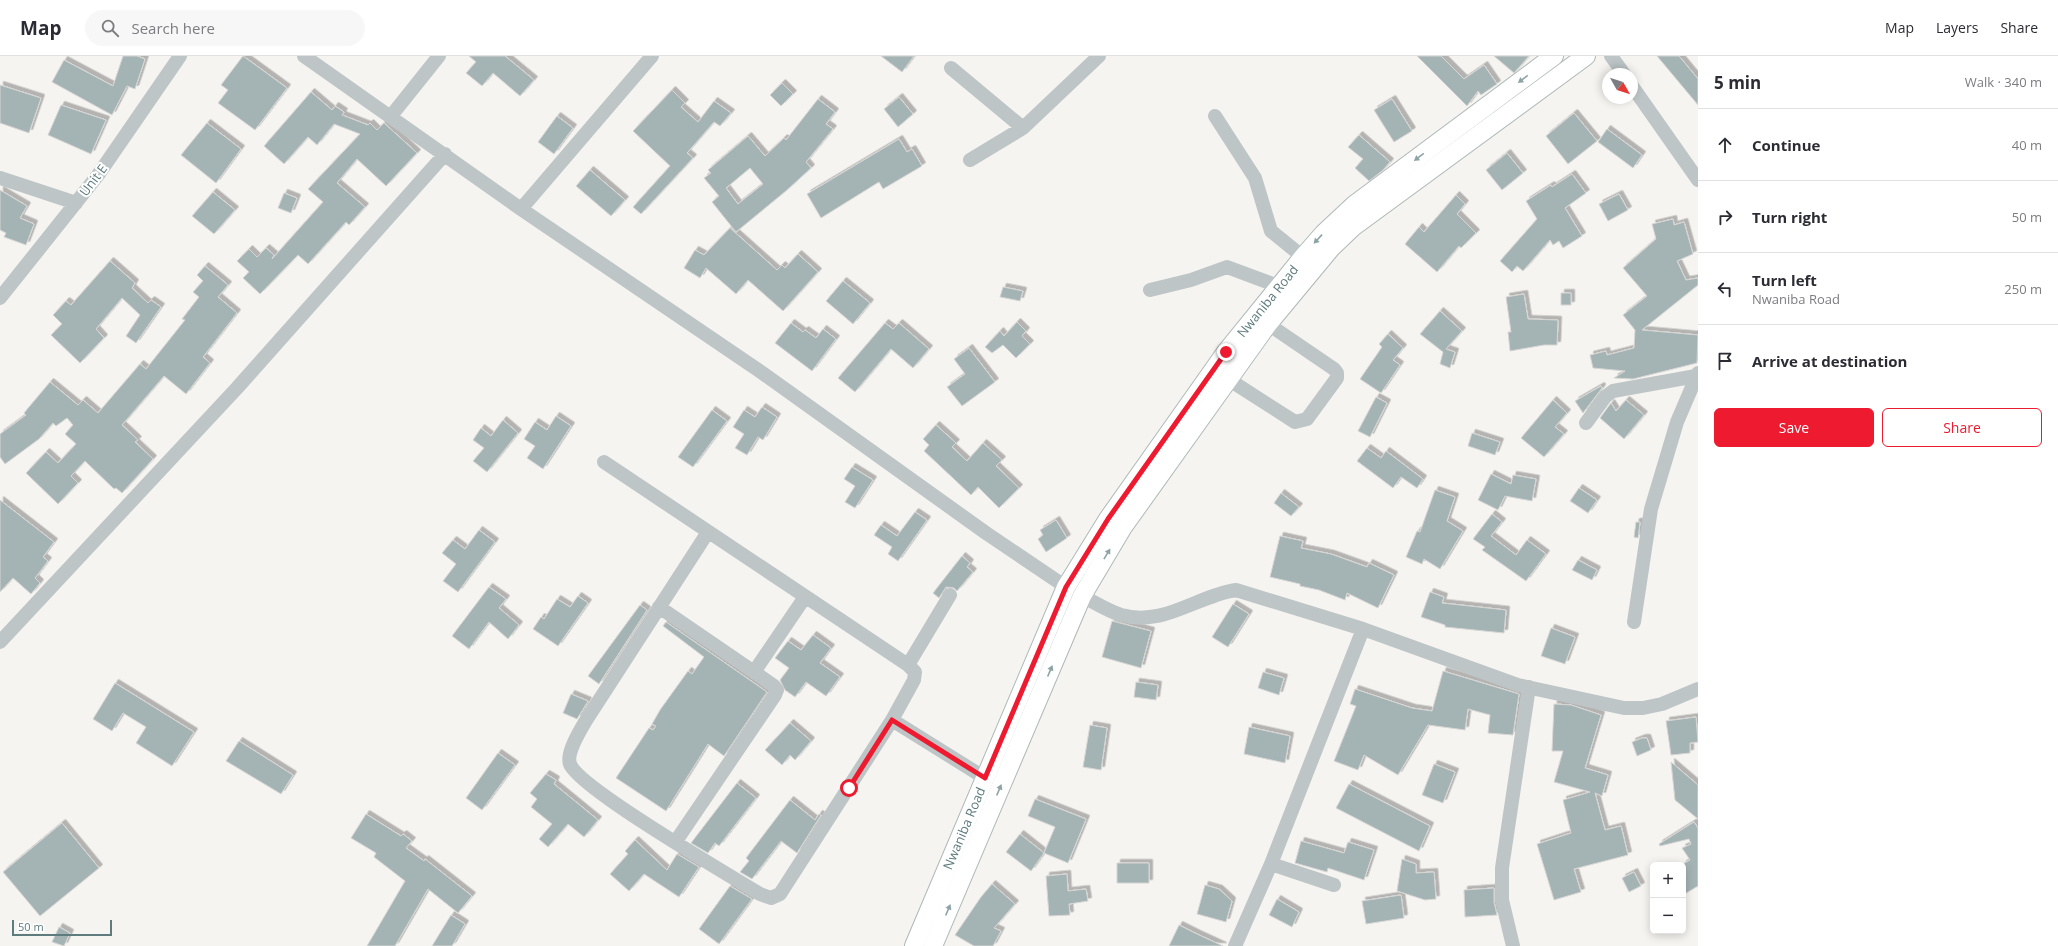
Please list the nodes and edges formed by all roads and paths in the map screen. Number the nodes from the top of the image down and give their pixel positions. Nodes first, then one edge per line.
1 (180, 56) edge
2 (304, 56) edge
3 (439, 56) edge
4 (652, 56) edge
5 (1099, 56) edge
6 (1586, 56) edge
7 (1611, 56) edge
8 (1547, 58) edge
9 (951, 68) dead end
10 (1620, 68) edge
11 (1638, 95) edge
12 (391, 116) junction
13 (1215, 116) dead end
14 (1023, 128) junction
15 (445, 154) junction
16 (970, 160) dead end
17 (0, 178) edge
18 (1698, 180) edge
19 (76, 203) junction
20 (521, 209) junction
21 (1303, 257) junction
22 (1278, 286) junction
23 (1150, 290) dead end
24 (0, 298) edge
25 (1268, 324) junction
26 (1697, 374) edge
27 (1228, 379) junction
28 (1586, 423) dead end
29 (604, 462) dead end
30 (708, 532) junction
31 (1066, 587) junction
32 (950, 595) dead end
33 (806, 596) junction
34 (1082, 596) junction
35 (659, 607) junction
36 (1634, 622) dead end
37 (1363, 629) junction
38 (0, 642) edge
39 (908, 665) junction
40 (754, 672) junction
41 (1529, 687) junction
42 (1698, 689) edge
43 (892, 720) junction
44 (985, 778) junction
45 (676, 841) junction
46 (1271, 864) junction
47 (1334, 885) dead end
48 (914, 946) edge
49 (933, 946) edge
50 (1235, 946) edge
51 (1513, 946) edge

1 - 19 street, Unit E
2 - 12 street
3 - 12 street
4 - 20 street
5 - 14 street
6 - 25 main road
7 - 10 street
8 -> 21 main road, Nwaniba Road
9 - 14 street
11 - 18 street
12 - 15 street
13 - 21 street
14 - 16 street
15 - 20 street
15 - 38 street
17 - 19 street
19 - 24 street, Unit E
20 - 31 street
21 - 22 main road, Nwaniba Road
22 - 23 street
22 - 31 main road, Nwaniba Road
25 - 27 main road
25 - 27 street
26 - 28 street
26 - 36 street
34 -> 27 main road
29 - 30 street
30 - 33 street
30 - 35 street
31 - 44 main road, Nwaniba Road
32 - 39 street
33 - 39 street
33 - 40 street
34 - 37 street
49 -> 34 main road
35 - 40 street
35 - 45 street
37 - 41 street
37 - 46 street
39 - 43 street
40 - 45 street
41 - 42 street
41 - 51 street
43 - 44 street
43 - 45 street
44 - 48 main road, Nwaniba Road
46 - 47 street
46 - 50 street

